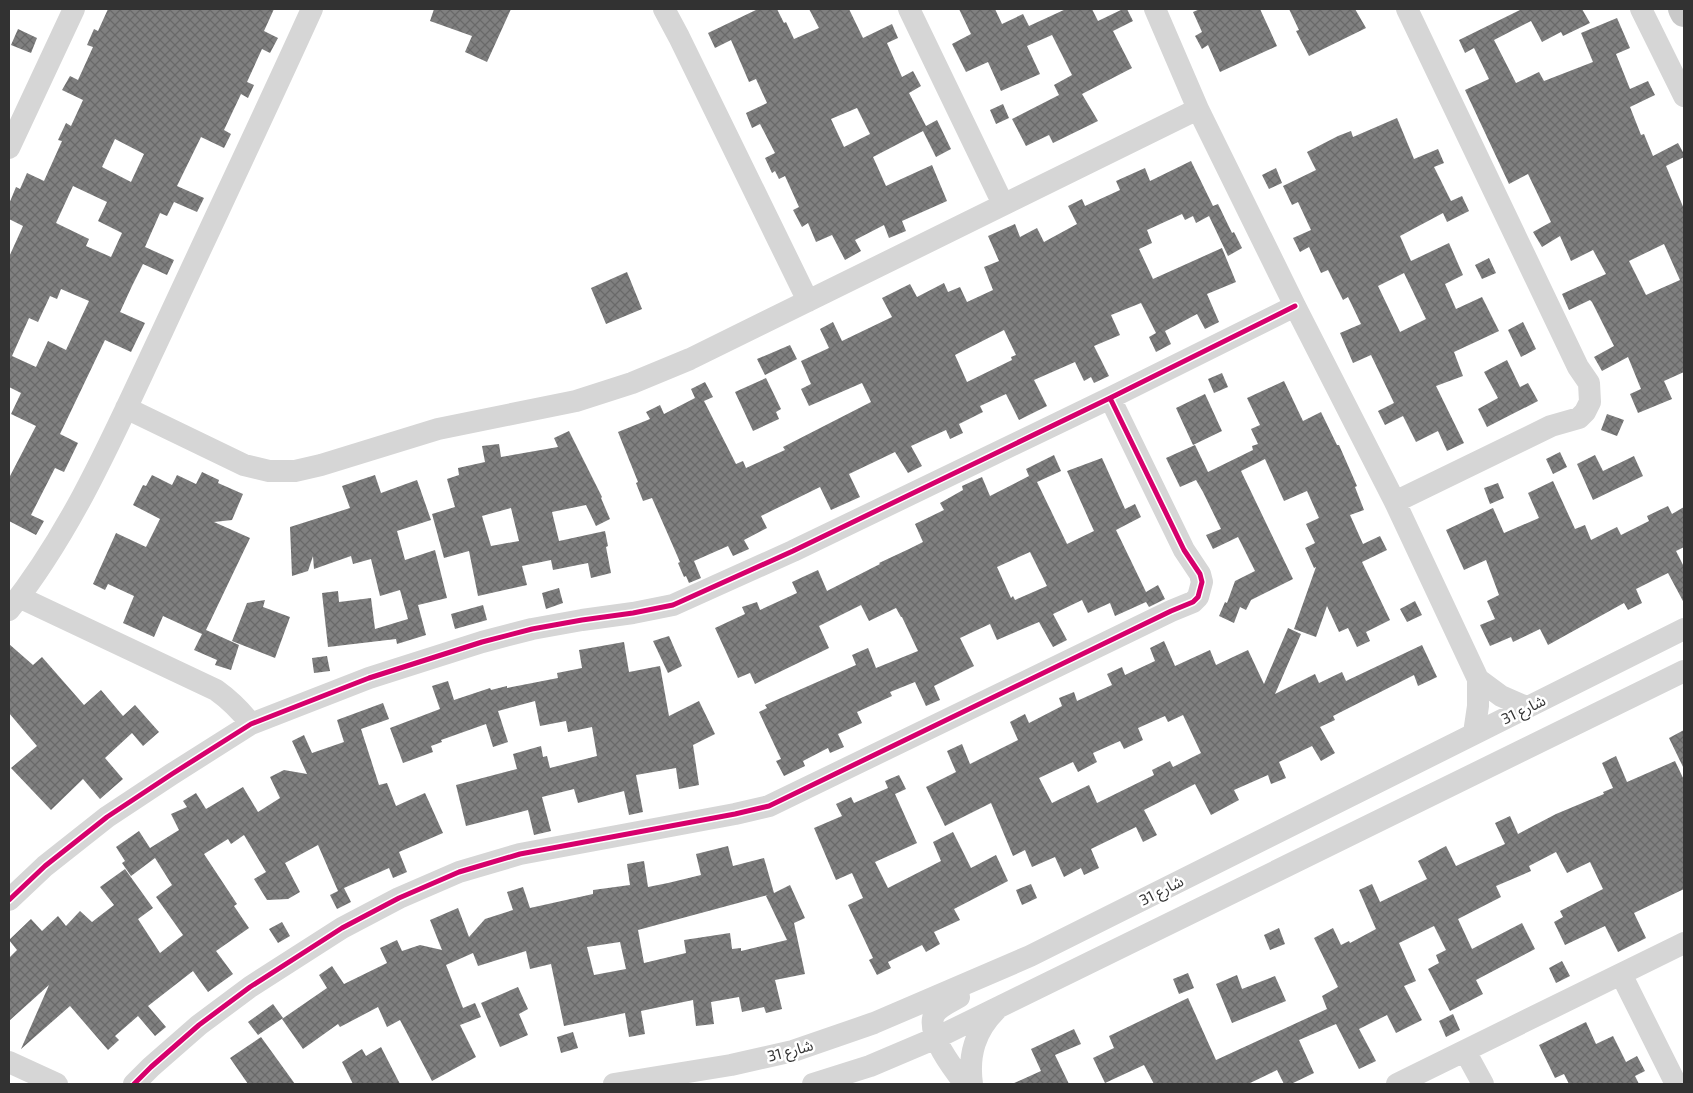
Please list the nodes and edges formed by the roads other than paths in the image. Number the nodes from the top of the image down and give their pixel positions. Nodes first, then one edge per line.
1 (74, 9) edge
2 (312, 9) edge
3 (664, 9) edge
4 (909, 9) edge
5 (1155, 9) edge
6 (1641, 9) edge
7 (1682, 9) edge
8 (1414, 11) edge
9 (1684, 13) edge
10 (1684, 96) edge
11 (1198, 109) junction
12 (9, 148) edge
13 (1003, 204) junction
14 (808, 301) junction
15 (1295, 306) junction
16 (1110, 398) junction
17 (126, 408) junction
18 (1395, 502) junction
19 (14, 604) edge
20 (1684, 629) edge
21 (1684, 671) edge
22 (1478, 679) junction
23 (1526, 707) junction
24 (251, 724) junction
25 (1474, 733) junction
26 (9, 900) edge
27 (1684, 943) edge
28 (1030, 956) junction
29 (1621, 974) junction
30 (1003, 1004) junction
31 (936, 1038) junction
32 (1465, 1051) junction
33 (9, 1062) edge
34 (57, 1084) edge
35 (134, 1084) edge
36 (614, 1084) edge
37 (813, 1084) edge
38 (965, 1084) edge
39 (972, 1084) edge
40 (1397, 1084) edge
41 (1482, 1084) edge
42 (1676, 1084) edge

1 - 12 street
2 - 17 street
3 - 14 street
4 - 13 street
5 - 11 street
6 - 10 street
7 - 9 main road
8 - 18 street
11 - 13 street
11 - 15 street
13 - 14 street
14 - 17 street
15 - 16 street
15 - 18 street
16 - 24 street
16 - 35 street
17 - 19 street
18 - 22 street
19 - 24 street
20 - 23 street, شارع 31
21 - 30 street
22 - 23 street
22 - 25 street
23 - 25 street, شارع 31
24 - 26 street
25 - 28 street, شارع 31
27 - 29 street
28 - 31 street
28 - 36 street, شارع 31
29 - 32 street
29 - 42 street
30 - 31 street
30 - 39 street
31 - 37 street
31 - 38 street
32 - 40 street
32 - 41 street
33 - 34 street

